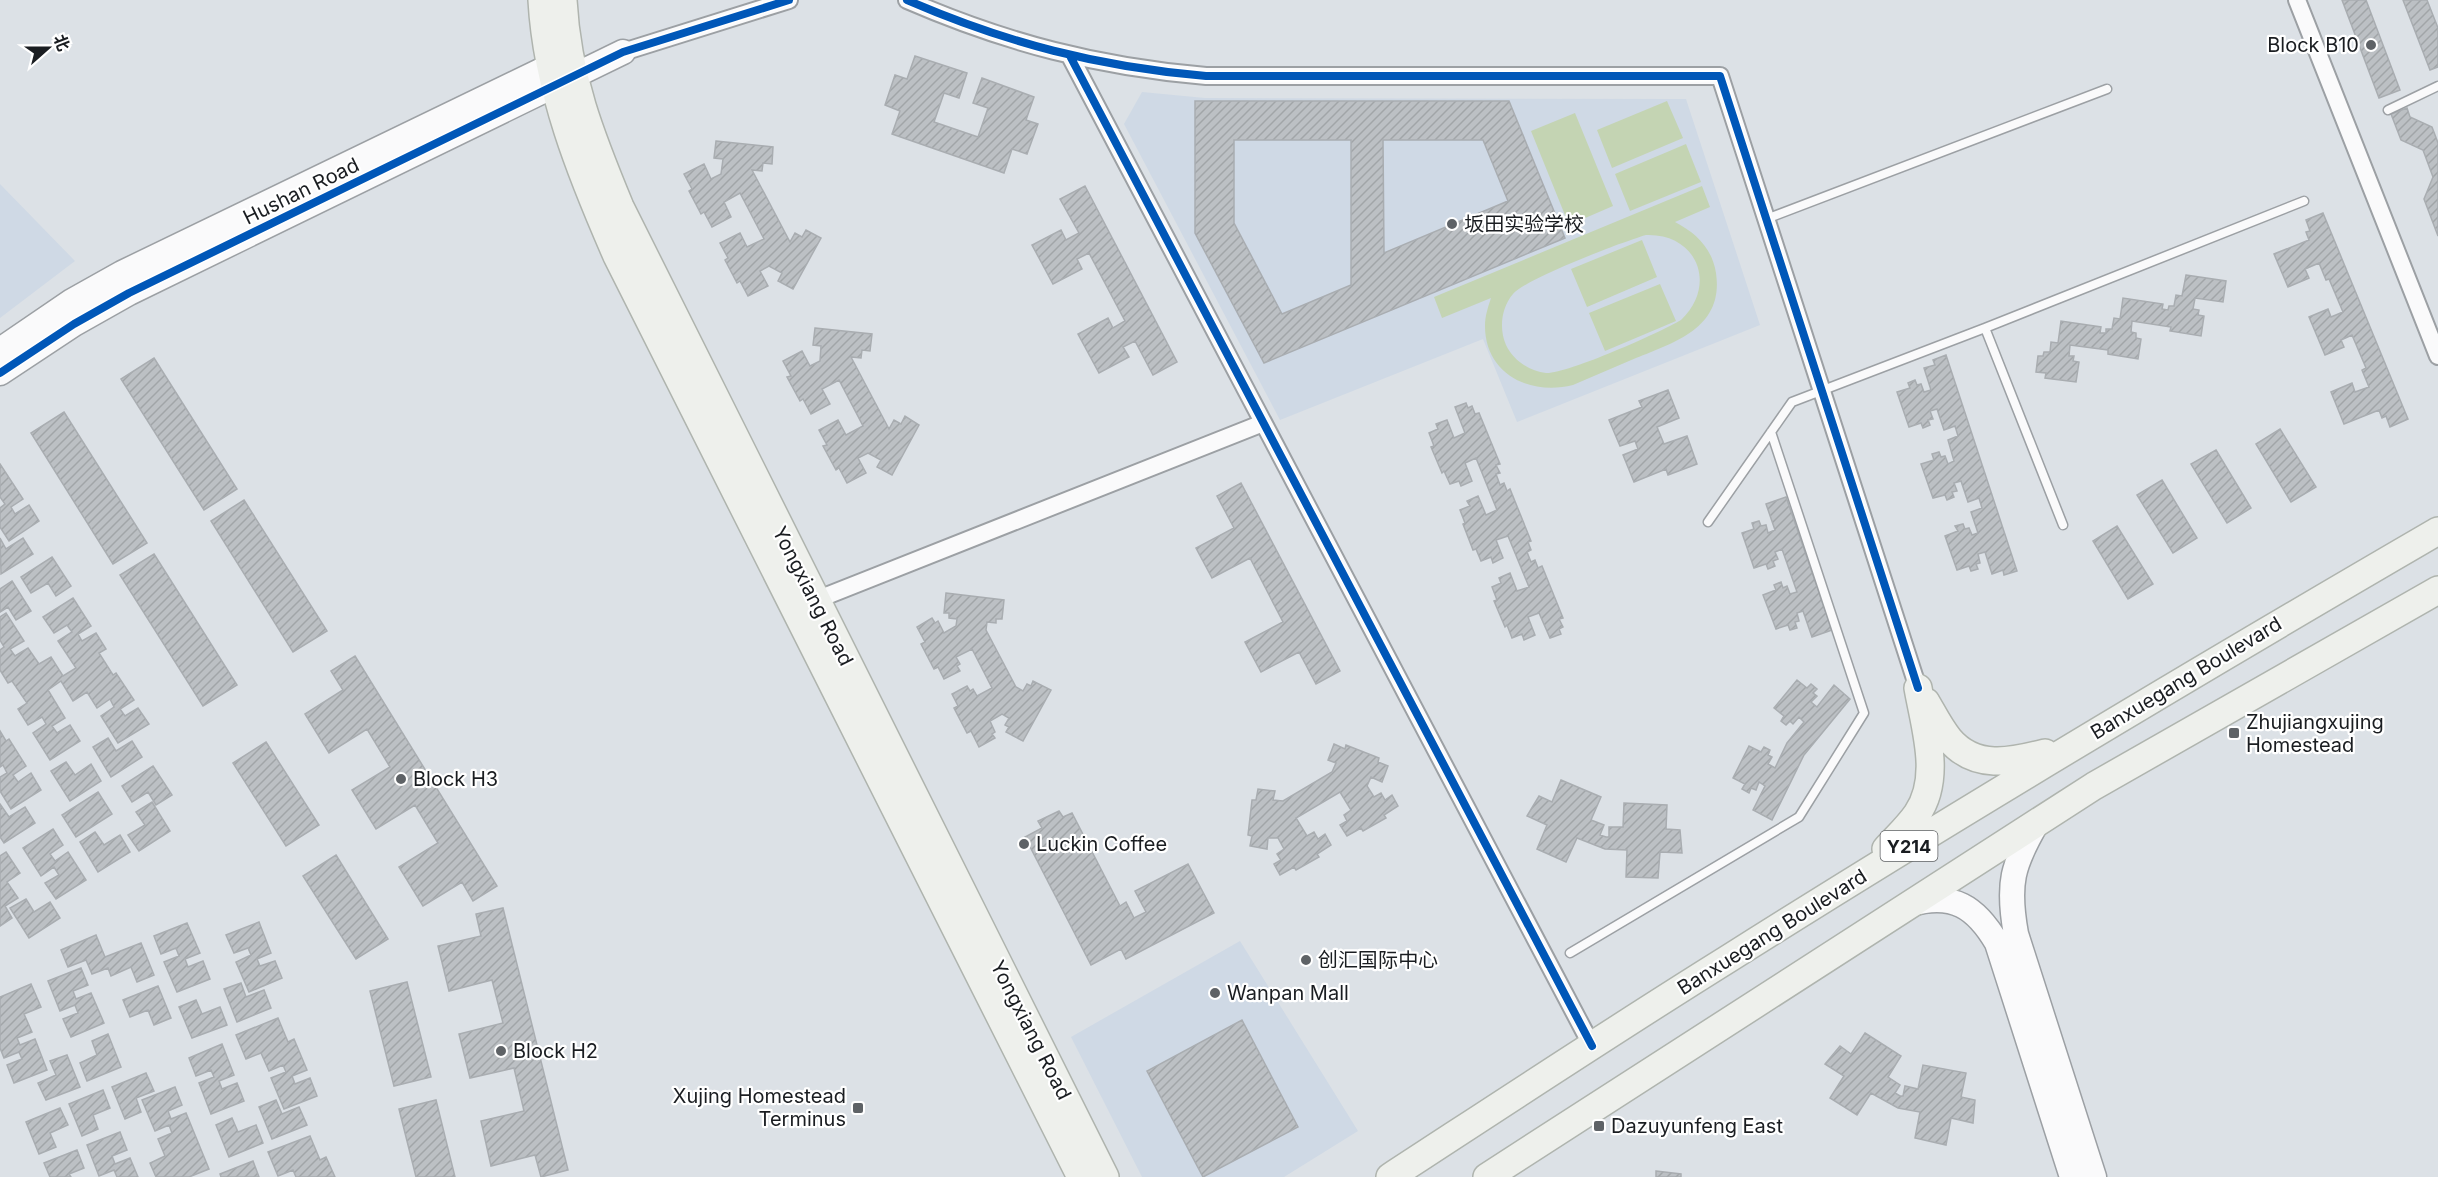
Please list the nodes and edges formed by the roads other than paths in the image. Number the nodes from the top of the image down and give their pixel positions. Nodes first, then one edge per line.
1 (542, 0) edge
2 (563, 0) edge
3 (789, 0) edge
4 (908, 0) edge
5 (2297, 0) edge
6 (623, 52) joint
7 (1070, 56) junction
8 (562, 71) junction
9 (2438, 86) edge
10 (2107, 89) dead end
11 (2388, 110) dead end
12 (2304, 201) dead end
13 (1766, 219) junction
14 (1984, 328) junction
15 (0, 350) edge
16 (2438, 356) edge
17 (0, 373) edge
18 (1822, 391) junction
19 (1263, 423) junction
20 (1771, 432) junction
21 (1708, 522) dead end
22 (2064, 525) dead end
23 (2438, 531) edge
24 (2438, 590) edge
25 (816, 600) junction
26 (1918, 688) junction
27 (2071, 747) junction
28 (2038, 821) junction
29 (1858, 878) junction
30 (1906, 906) junction
31 (1570, 953) dead end
32 (1592, 1046) junction
33 (1081, 1177) edge
34 (1105, 1177) edge
35 (1390, 1177) edge
36 (1487, 1177) edge
37 (2072, 1177) edge
38 (2094, 1177) edge

1 - 8 main road, Yongxiang Road
2 - 8 main road, Yongxiang Road
3 - 6 street
4 - 7 street
5 - 16 street
6 - 8 street, Hushan Road
7 - 13 street
7 - 19 street
8 - 15 street, Hushan Road
8 - 17 street, Hushan Road
8 - 25 main road, Yongxiang Road
8 - 33 main road, Yongxiang Road
9 - 11 lane
10 - 13 lane
12 - 14 lane
13 - 18 street
14 - 18 lane
14 - 22 lane
18 - 20 lane
18 - 26 street
19 - 25 street
19 - 32 street
20 - 21 lane
20 - 31 lane
23 - 27 main road, Banxuegang Boulevard / Y214
24 - 28 main road, Y214
25 - 34 main road, Yongxiang Road
26 - 27 main road
26 - 29 main road
27 - 29 main road, Banxuegang Boulevard / Y214
28 - 30 main road, Y214
28 - 38 street
29 - 32 main road, Banxuegang Boulevard / Y214
30 - 36 main road, Y214
30 - 37 street
32 - 35 main road, Banxuegang Boulevard / Y214

